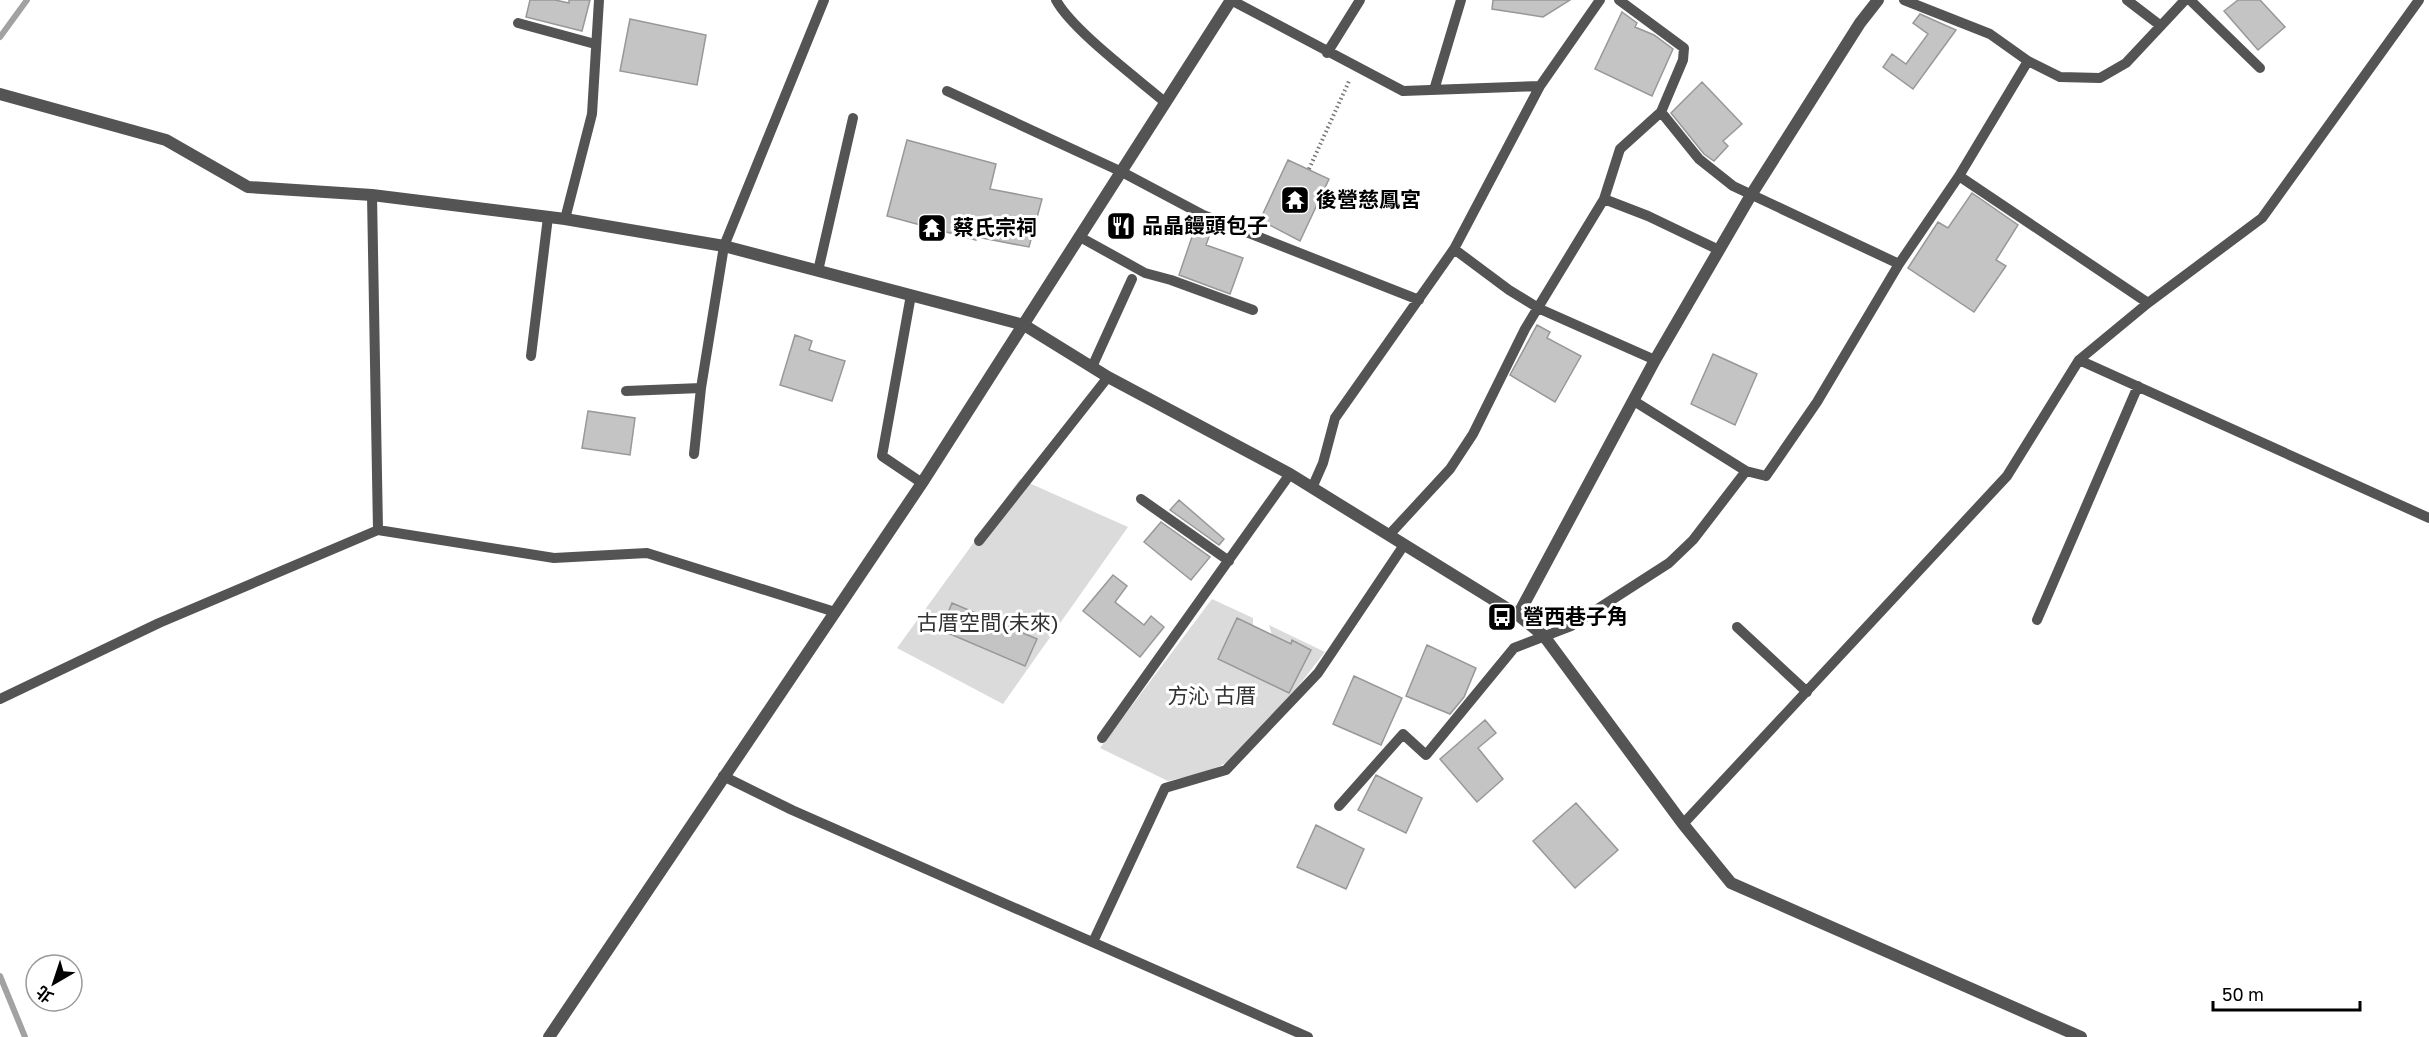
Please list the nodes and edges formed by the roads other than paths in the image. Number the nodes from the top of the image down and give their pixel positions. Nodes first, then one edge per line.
1 (599, 0) edge
2 (824, 0) edge
3 (1056, 0) edge
4 (1231, 0) edge
5 (1359, 0) edge
6 (1461, 0) edge
7 (1600, 0) edge
8 (1619, 0) edge
9 (1878, 0) edge
10 (1904, 0) edge
11 (2127, 0) edge
12 (2185, 0) edge
13 (2190, 0) edge
14 (2419, 0) edge
15 (518, 23) dead end
16 (2161, 26) junction
17 (595, 44) junction
18 (1328, 53) junction
19 (2028, 61) junction
20 (2260, 68) dead end
21 (1540, 86) junction
22 (1434, 90) junction
23 (947, 91) dead end
24 (0, 94) edge
25 (1166, 103) junction
26 (1661, 112) junction
27 (853, 118) dead end
28 (1122, 172) junction
29 (1959, 176) junction
30 (372, 195) junction
31 (1751, 195) junction
32 (1604, 199) junction
33 (548, 217) junction
34 (565, 219) junction
35 (1080, 237) junction
36 (724, 246) junction
37 (1454, 249) junction
38 (1719, 250) junction
39 (1899, 264) junction
40 (819, 271) junction
41 (1132, 279) dead end
42 (911, 295) junction
43 (1419, 300) junction
44 (2148, 303) junction
45 (1540, 309) junction
46 (1253, 310) dead end
47 (1024, 325) junction
48 (531, 356) dead end
49 (1655, 360) junction
50 (2079, 360) junction
51 (1092, 367) junction
52 (1108, 377) junction
53 (2138, 386) junction
54 (701, 388) junction
55 (626, 391) dead end
56 (1634, 401) junction
57 (694, 454) dead end
58 (1746, 471) junction
59 (1290, 474) junction
60 (922, 483) junction
61 (1312, 488) junction
62 (1141, 499) dead end
63 (2429, 518) edge
64 (378, 530) junction
65 (1389, 535) junction
66 (979, 541) dead end
67 (1404, 545) junction
68 (1229, 561) junction
69 (835, 612) junction
70 (1518, 615) junction
71 (2037, 620) dead end
72 (1737, 627) dead end
73 (1544, 636) junction
74 (1807, 692) junction
75 (0, 699) edge
76 (1102, 738) dead end
77 (723, 776) junction
78 (1339, 806) dead end
79 (1683, 824) junction
80 (1093, 942) junction
81 (549, 1037) edge
82 (1308, 1037) edge
83 (2081, 1037) edge

1 - 17 lane
2 - 36 lane
3 - 25 lane
4 - 18 lane
4 - 25 street
5 - 18 lane
6 - 22 lane
7 - 21 lane
8 - 26 lane
9 - 31 street
10 - 19 lane
11 - 16 lane
12 - 16 lane
13 - 20 lane
14 - 44 lane
15 - 17 lane
16 - 19 lane
17 - 34 lane
18 - 22 lane
19 - 29 lane
21 - 22 lane
21 - 37 lane
23 - 28 lane
24 - 30 street
25 - 28 street
26 - 31 lane
26 - 32 lane
27 - 40 lane
28 - 35 street
28 - 43 lane
29 - 39 lane
29 - 44 lane
30 - 33 street
30 - 64 lane
31 - 38 street
31 - 39 lane
32 - 38 lane
32 - 45 lane
33 - 34 street
33 - 48 lane
34 - 36 street
35 - 46 lane
35 - 47 street
36 - 40 street
36 - 54 lane
37 - 43 lane
37 - 45 lane
38 - 49 street
39 - 58 lane
40 - 42 street
41 - 51 lane
42 - 47 street
42 - 60 lane
43 - 61 lane
44 - 50 lane
45 - 49 lane
45 - 65 lane
47 - 51 street
47 - 60 street
49 - 56 street
50 - 53 lane
50 - 74 lane
51 - 52 street
52 - 59 street
52 - 66 lane
53 - 63 lane
53 - 71 lane
54 - 55 lane
54 - 57 lane
56 - 58 lane
56 - 70 street
58 - 73 lane
59 - 61 street
59 - 68 lane
60 - 69 street
61 - 65 street
62 - 68 lane
64 - 69 lane
64 - 75 lane
65 - 67 street
67 - 70 street
67 - 80 lane
68 - 76 lane
69 - 77 street
70 - 73 street
72 - 74 lane
73 - 78 lane
73 - 79 street
74 - 79 lane
77 - 80 lane
77 - 81 street
79 - 83 street
80 - 82 lane

